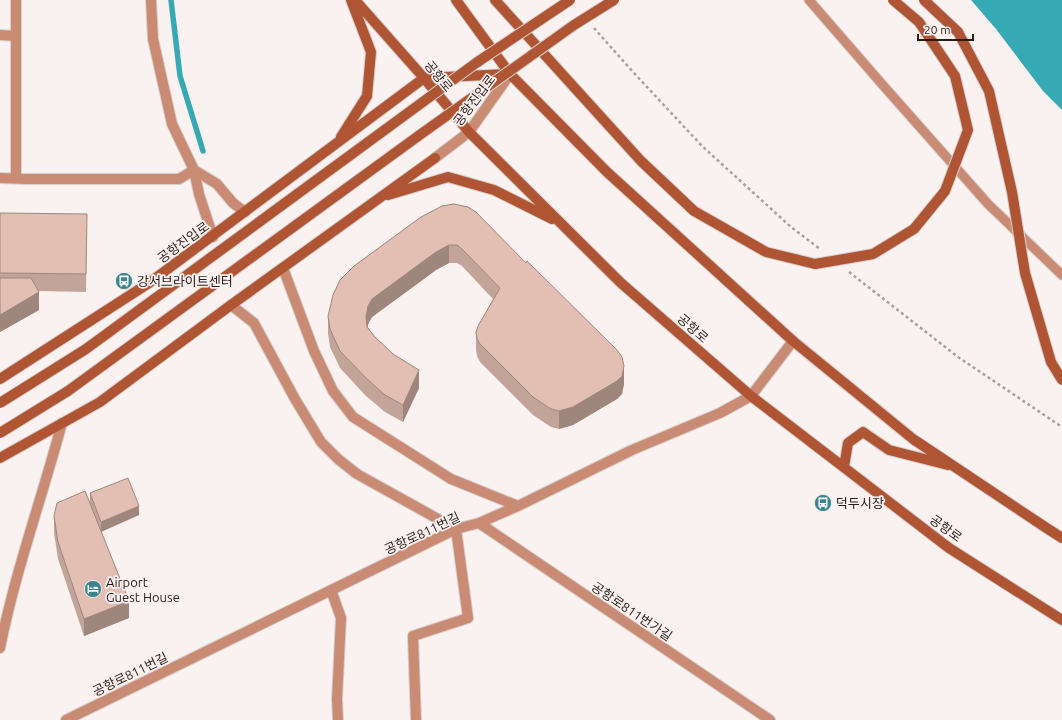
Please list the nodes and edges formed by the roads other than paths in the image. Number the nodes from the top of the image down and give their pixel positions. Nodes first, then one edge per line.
1 (16, 0) edge
2 (150, 0) edge
3 (351, 0) edge
4 (355, 0) edge
5 (456, 0) edge
6 (495, 0) edge
7 (570, 0) edge
8 (614, 0) edge
9 (809, 0) edge
10 (893, 0) edge
11 (924, 0) edge
12 (0, 35) edge
13 (16, 36) junction
14 (510, 74) junction
15 (424, 78) junction
16 (469, 132) junction
17 (338, 142) junction
18 (435, 158) joint
19 (194, 170) junction
20 (0, 178) edge
21 (16, 178) junction
22 (380, 198) junction
23 (245, 212) junction
24 (561, 224) junction
25 (213, 237) junction
26 (283, 268) junction
27 (1062, 276) edge
28 (230, 305) junction
29 (793, 341) junction
30 (0, 379) edge
31 (1062, 380) edge
32 (751, 396) junction
33 (0, 403) edge
34 (62, 423) junction
35 (0, 433) edge
36 (0, 458) edge
37 (844, 467) junction
38 (955, 467) junction
39 (518, 506) junction
40 (479, 523) junction
41 (456, 530) junction
42 (1062, 538) edge
43 (331, 590) junction
44 (1062, 620) edge
45 (0, 648) edge
46 (66, 720) edge
47 (338, 720) edge
48 (416, 720) edge
49 (770, 720) edge

1 - 13 street
2 - 19 street
3 - 17 main road
4 - 15 main road, 공항로
5 - 14 main road
6 - 10 main road, bridge
7 - 33 main road, bridge
8 - 35 main road, bridge
9 - 27 lane
11 - 31 main road, bridge
12 - 13 street
13 - 21 street
14 - 15 main road, 공항진입로
14 - 16 street, 공항진입로
14 - 29 main road
15 - 16 main road, 공항로
15 - 17 main road, 공항진입로
16 - 18 street, 공항진입로
16 - 24 main road, 공항로
17 - 23 main road, 공항진입로
18 - 22 main road, 공항진입로
19 - 21 street
19 - 23 street
19 - 25 street
20 - 21 street
22 - 24 main road
22 - 26 main road, 공항진입로
23 - 25 main road, 공항진입로
24 - 32 main road, 공항로
25 - 30 main road, 공항진입로
26 - 28 main road, 공항진입로
26 - 39 street
28 - 34 main road, 공항진입로
28 - 41 street
29 - 32 street, 공항로811번길
29 - 38 main road
32 - 37 main road, 공항로
32 - 39 street, 공항로811번길
34 - 36 main road, 공항진입로
34 - 45 street
37 - 38 main road
37 - 44 main road, 공항로
38 - 42 main road
39 - 40 street, 공항로811번길
40 - 41 street, 공항로811번길
40 - 49 street, 공항로811번가길
41 - 43 street, 공항로811번길
41 - 48 street
43 - 46 street, 공항로811번길
43 - 47 street

